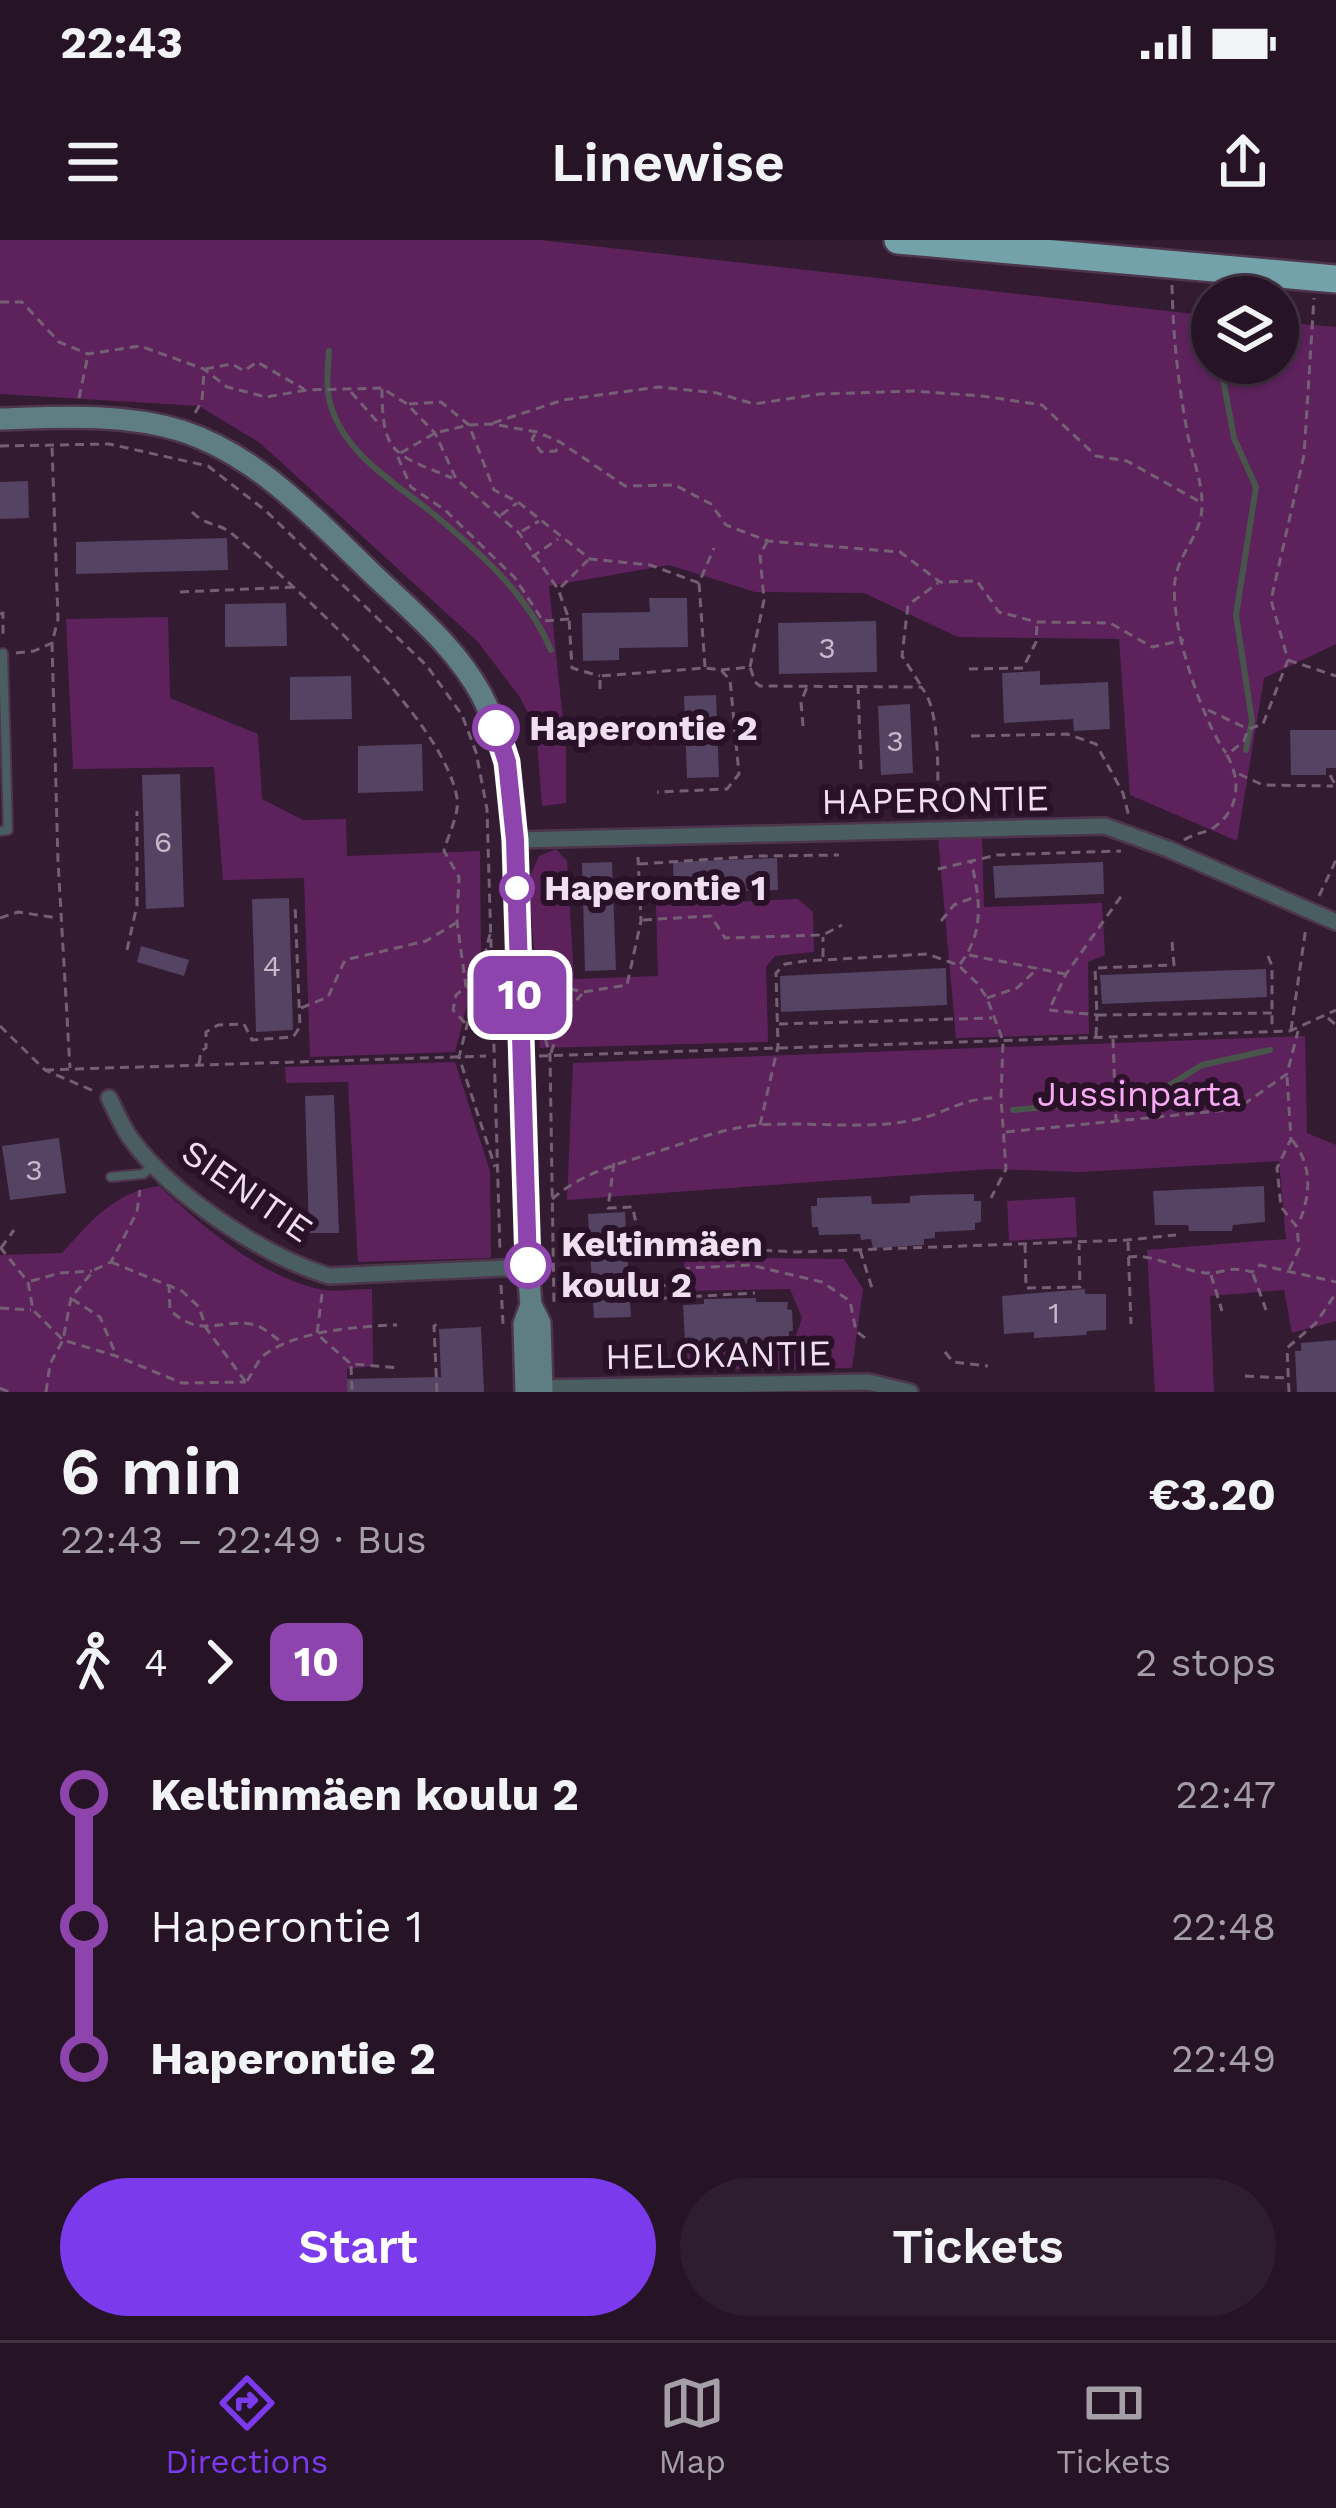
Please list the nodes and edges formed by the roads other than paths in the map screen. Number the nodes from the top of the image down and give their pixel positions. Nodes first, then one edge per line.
1 (898, 240) edge
2 (1329, 274) edge
3 (0, 419) edge
4 (3, 653) road end
5 (0, 830) edge
6 (515, 840) junction
7 (1336, 922) edge
8 (109, 1098) road end
9 (149, 1169) junction
10 (111, 1177) dead end
11 (528, 1267) junction
12 (534, 1390) edge
13 (910, 1392) edge

1 - 2 highway
3 - 6 main road
4 - 5 lane
6 - 7 street, HAPERONTIE
6 - 11 main road
8 - 9 street, SIENITIE
9 - 10 lane
9 - 11 street, SIENITIE
11 - 12 main road
12 - 13 street, HELOKANTIE

